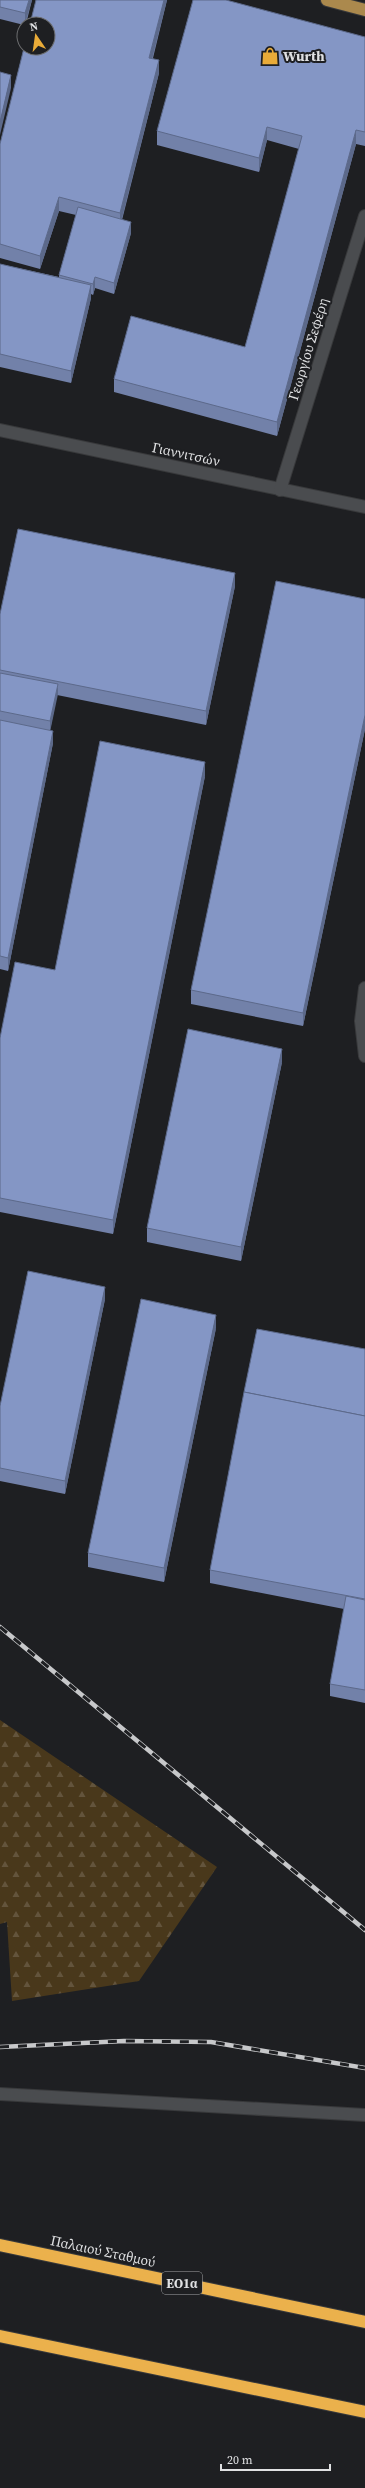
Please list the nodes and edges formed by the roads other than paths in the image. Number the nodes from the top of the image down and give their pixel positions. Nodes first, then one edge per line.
1 (327, 0) edge
2 (365, 10) edge
3 (365, 216) edge
4 (0, 430) edge
5 (280, 490) junction
6 (365, 507) edge
7 (365, 988) edge
8 (365, 1056) edge
9 (0, 2094) edge
10 (365, 2115) edge
11 (0, 2245) edge
12 (365, 2322) edge
13 (0, 2336) edge
14 (365, 2412) edge

1 - 2 main road
3 - 5 street, Γεωργίου Σεφέρη
4 - 5 street, Γιαννιτσών
5 - 6 street, Γιαννιτσών
7 - 8 street
9 - 10 street
11 - 12 highway, Παλαιού Σταθμού / ΕΟ1α
13 - 14 highway

